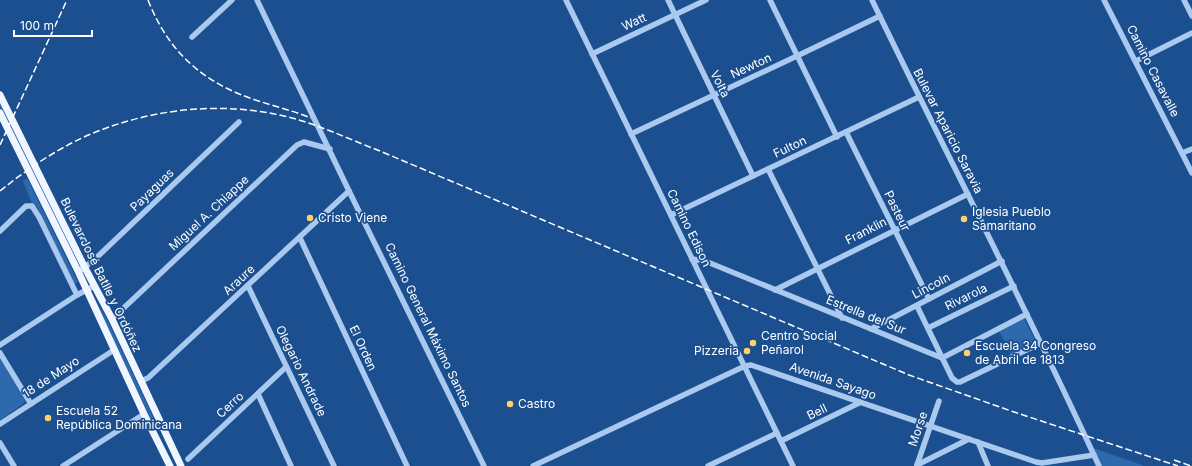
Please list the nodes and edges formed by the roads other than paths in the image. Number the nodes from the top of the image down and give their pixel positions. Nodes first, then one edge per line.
1 (232, 0) edge
2 (257, 0) edge
3 (566, 0) edge
4 (668, 0) edge
5 (706, 0) edge
6 (770, 0) edge
7 (872, 0) edge
8 (1104, 0) edge
9 (1184, 0) edge
10 (675, 15) junction
11 (880, 16) junction
12 (1192, 16) edge
13 (1192, 33) edge
14 (192, 37) dead end
15 (592, 54) junction
16 (798, 56) junction
17 (1136, 61) junction
18 (0, 95) edge
19 (713, 96) junction
20 (919, 97) junction
21 (0, 113) edge
22 (239, 122) dead end
23 (846, 132) junction
24 (631, 134) junction
25 (837, 137) junction
26 (330, 149) junction
27 (1192, 149) edge
28 (1182, 153) junction
29 (768, 169) junction
30 (1192, 173) edge
31 (753, 176) junction
32 (349, 191) junction
33 (968, 194) junction
34 (68, 210) dead end
35 (670, 215) junction
36 (894, 230) junction
37 (0, 231) edge
38 (300, 238) junction
39 (692, 259) junction
40 (94, 260) junction
41 (1002, 261) junction
42 (818, 268) junction
43 (82, 270) junction
44 (94, 286) junction
45 (248, 286) junction
46 (1014, 286) junction
47 (87, 289) junction
48 (775, 290) junction
49 (77, 295) junction
50 (929, 299) junction
51 (917, 306) junction
52 (1027, 314) junction
53 (842, 318) junction
54 (112, 319) junction
55 (928, 328) junction
56 (871, 329) junction
57 (1040, 343) junction
58 (0, 345) edge
59 (114, 350) junction
60 (0, 353) edge
61 (942, 358) junction
62 (745, 366) junction
63 (286, 367) junction
64 (142, 382) junction
65 (258, 394) junction
66 (939, 401) dead end
67 (861, 402) junction
68 (31, 404) junction
69 (144, 414) junction
70 (0, 424) edge
71 (931, 426) junction
72 (777, 433) junction
73 (968, 439) junction
74 (781, 441) junction
75 (978, 442) junction
76 (0, 443) edge
77 (1094, 455) junction
78 (188, 459) dead end
79 (916, 465) edge
80 (14, 466) edge
81 (63, 466) edge
82 (170, 466) edge
83 (180, 466) edge
84 (291, 466) edge
85 (334, 466) edge
86 (407, 466) edge
87 (484, 466) edge
88 (532, 466) edge
89 (708, 466) edge
90 (793, 466) edge
91 (988, 466) edge
92 (1099, 466) edge

1 - 14 street
2 - 26 street, Camino General Máximo Santos
3 - 15 street, Camino Edison
4 - 10 street, Volta
5 - 10 street, Watt
6 - 16 street
7 - 11 street, Bulevar Aparicio Saravia
8 - 17 street, Camino Casavalle
9 - 12 street
10 - 15 street, Watt
10 - 19 street, Volta
11 - 16 street, Newton
11 - 20 street, Bulevar Aparicio Saravia
13 - 17 street
15 - 24 street, Camino Edison
16 - 19 street, Newton
16 - 25 street
17 - 28 street, Camino Casavalle
18 - 43 main road, Bulevar José Batlle y Ordóñez
19 - 24 street, Newton
19 - 31 street, Volta
20 - 23 street, Fulton
20 - 33 street, Bulevar Aparicio Saravia
21 - 43 main road, Bulevar José Batlle y Ordóñez
22 - 40 street, Payaguas
23 - 25 street, Fulton
23 - 36 street, Pasteur
24 - 35 street, Camino Edison
25 - 29 street, Fulton
26 - 32 street, Camino General Máximo Santos
26 - 54 street, Miguel A. Chiappe
27 - 28 street
28 - 30 street, Camino Casavalle
29 - 31 street, Fulton
29 - 42 street
31 - 35 street, Fulton
32 - 38 street, Araure
32 - 87 street, Camino General Máximo Santos
33 - 36 street, Franklin
33 - 41 street, Bulevar Aparicio Saravia
34 - 40 street, Bulevar José Batlle y Ordóñez
35 - 39 street, Camino Edison
36 - 42 street, Franklin
36 - 50 street, Pasteur
37 - 49 street
38 - 45 street, Araure
38 - 86 street, El Orden
39 - 48 street, Estrella del Sur
39 - 62 street, Camino Edison
40 - 43 street, Payaguas
41 - 46 street, Bulevar Aparicio Saravia
41 - 50 street, Lincoln
42 - 48 street, Franklin
42 - 53 street
43 - 44 main road, Bulevar José Batlle y Ordóñez
43 - 47 main road, Bulevar José Batlle y Ordóñez
44 - 47 street
44 - 54 main road, Bulevar José Batlle y Ordóñez
45 - 63 street, Olegario Andrade
45 - 64 street, Araure
46 - 52 street, Bulevar Aparicio Saravia
46 - 55 street, Rivarola
47 - 49 street
47 - 59 main road, Bulevar José Batlle y Ordóñez
48 - 53 street, Estrella del Sur
49 - 58 street
50 - 51 street, Lincoln
51 - 55 street
51 - 56 street, Lincoln
52 - 57 street, Bulevar Aparicio Saravia
52 - 61 street
53 - 56 street, Estrella del Sur
54 - 64 main road, Bulevar José Batlle y Ordóñez
55 - 61 street
56 - 61 street, Estrella del Sur
57 - 61 street
57 - 77 street, Bulevar Aparicio Saravia
59 - 68 street, 18 de Mayo
59 - 69 main road, Bulevar José Batlle y Ordóñez
60 - 68 street
62 - 67 street, Avenida Sayago
62 - 72 street, Camino Edison
62 - 88 street
63 - 65 street, Cerro
63 - 85 street, Olegario Andrade
64 - 83 main road, Bulevar José Batlle y Ordóñez
65 - 78 street, Cerro
65 - 84 street
66 - 71 street, Morse
67 - 71 street, Avenida Sayago
67 - 74 street, Bell
68 - 70 street, 18 de Mayo
69 - 81 street
69 - 82 main road, Bulevar José Batlle y Ordóñez
71 - 73 street, Avenida Sayago
71 - 79 street, Morse
72 - 74 street, Camino Edison
72 - 89 street
73 - 75 street, Avenida Sayago
73 - 79 street
74 - 90 street, Camino Edison
75 - 77 street, Avenida Sayago
75 - 91 street
76 - 80 street
77 - 92 street, Bulevar Aparicio Saravia

